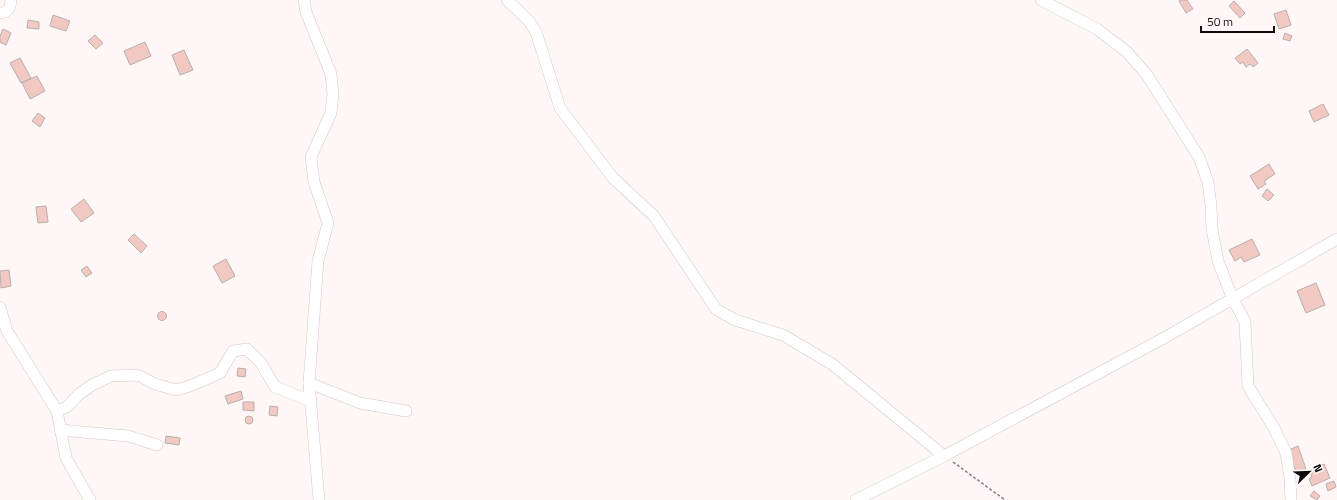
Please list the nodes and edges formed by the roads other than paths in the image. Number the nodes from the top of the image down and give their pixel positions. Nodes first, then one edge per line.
1 (11, 0) edge
2 (304, 0) edge
3 (507, 0) edge
4 (1041, 0) edge
5 (0, 13) edge
6 (1337, 239) edge
7 (1232, 297) junction
8 (0, 307) edge
9 (309, 383) junction
10 (311, 401) junction
11 (57, 411) junction
12 (406, 411) dead end
13 (60, 430) junction
14 (157, 444) dead end
15 (944, 456) junction
16 (90, 500) edge
17 (319, 500) edge
18 (856, 500) edge
19 (1290, 500) edge

1 - 5 street
2 - 9 street
3 - 15 street
4 - 7 street
6 - 7 street
7 - 15 street
7 - 19 street
8 - 11 street
9 - 10 street
9 - 12 street
10 - 11 street
10 - 17 street
11 - 13 street
13 - 14 street
13 - 16 street
15 - 18 street

